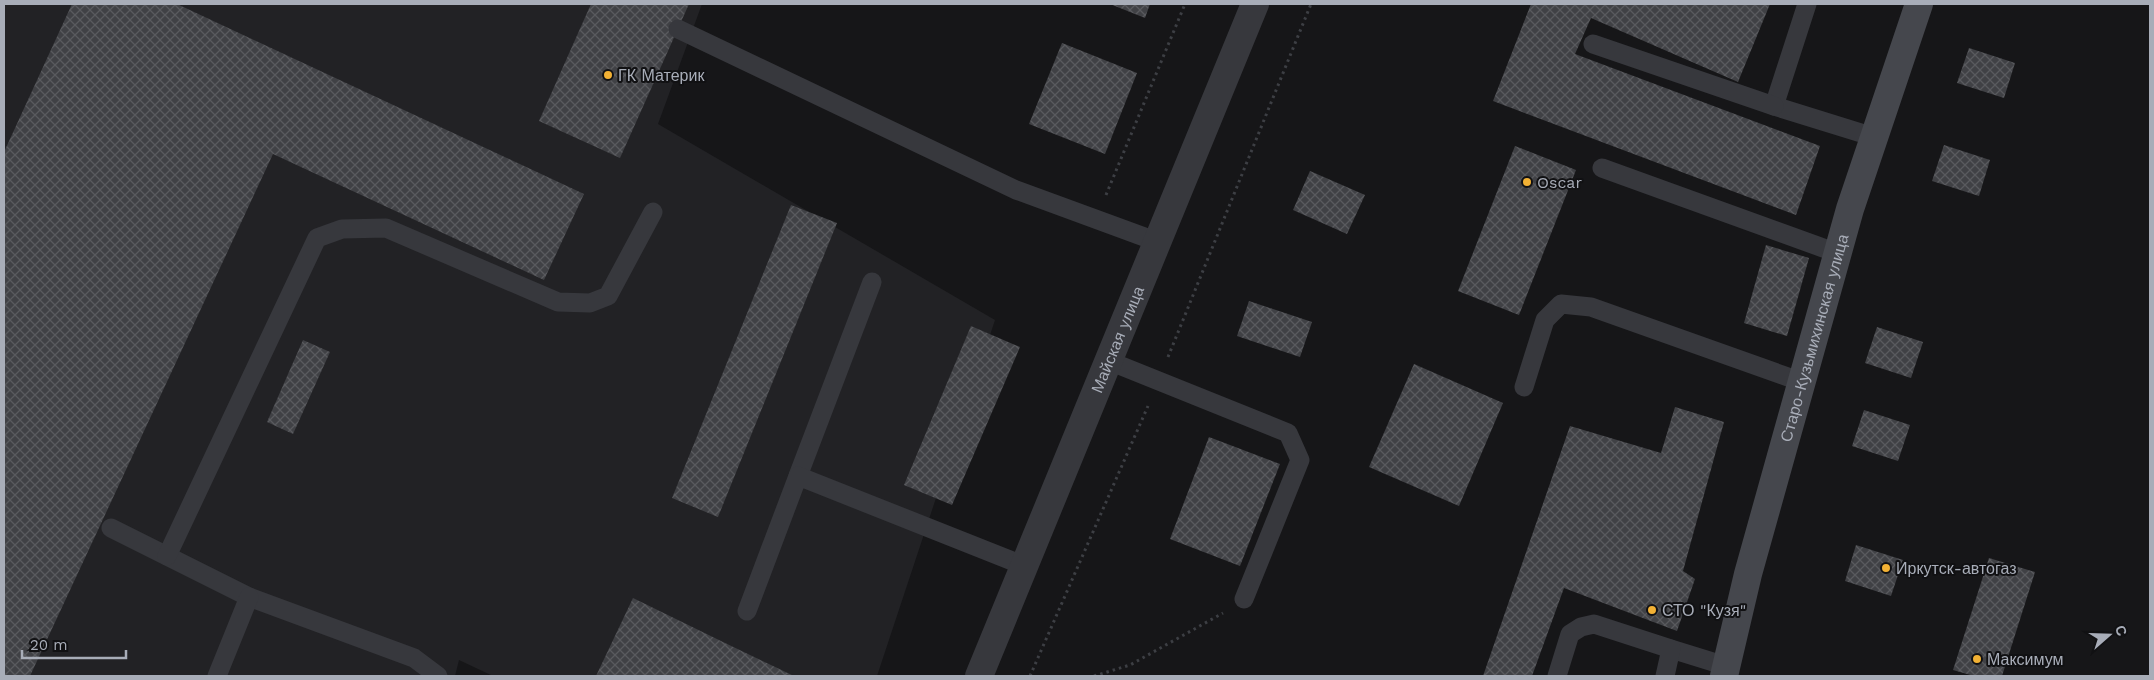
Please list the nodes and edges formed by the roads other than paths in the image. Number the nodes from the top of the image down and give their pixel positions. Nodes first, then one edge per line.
1 (1255, 4) edge
2 (1807, 4) edge
3 (1919, 4) edge
4 (678, 29) dead end
5 (1593, 44) dead end
6 (1774, 106) junction
7 (1874, 137) junction
8 (1602, 168) dead end
9 (653, 212) dead end
10 (1158, 242) junction
11 (1837, 253) junction
12 (872, 282) dead end
13 (1109, 362) junction
14 (1802, 382) junction
15 (1524, 387) dead end
16 (798, 476) junction
17 (112, 528) dead end
18 (167, 556) junction
19 (1025, 566) junction
20 (249, 598) junction
21 (1244, 599) road end
22 (747, 610) dead end
23 (1671, 649) junction
24 (1725, 671) edge
25 (217, 676) edge
26 (438, 676) edge
27 (979, 676) edge
28 (1557, 676) edge
29 (1665, 676) edge

1 - 10 street, Майская улица
2 - 6 lane
3 - 7 main road, Старо-Кузьмихинская улица
4 - 10 lane
5 - 6 lane
6 - 7 lane
7 - 11 main road, Старо-Кузьмихинская улица
8 - 11 lane
9 - 18 lane
10 - 13 street, Майская улица
11 - 14 main road, Старо-Кузьмихинская улица
12 - 16 lane
13 - 19 street, Майская улица
13 - 21 lane
14 - 15 lane
14 - 24 main road, Старо-Кузьмихинская улица
16 - 19 lane
16 - 22 lane
17 - 18 lane
18 - 20 lane
19 - 27 street, Майская улица
20 - 25 lane
20 - 26 lane
23 - 24 lane
23 - 28 lane
23 - 29 lane

